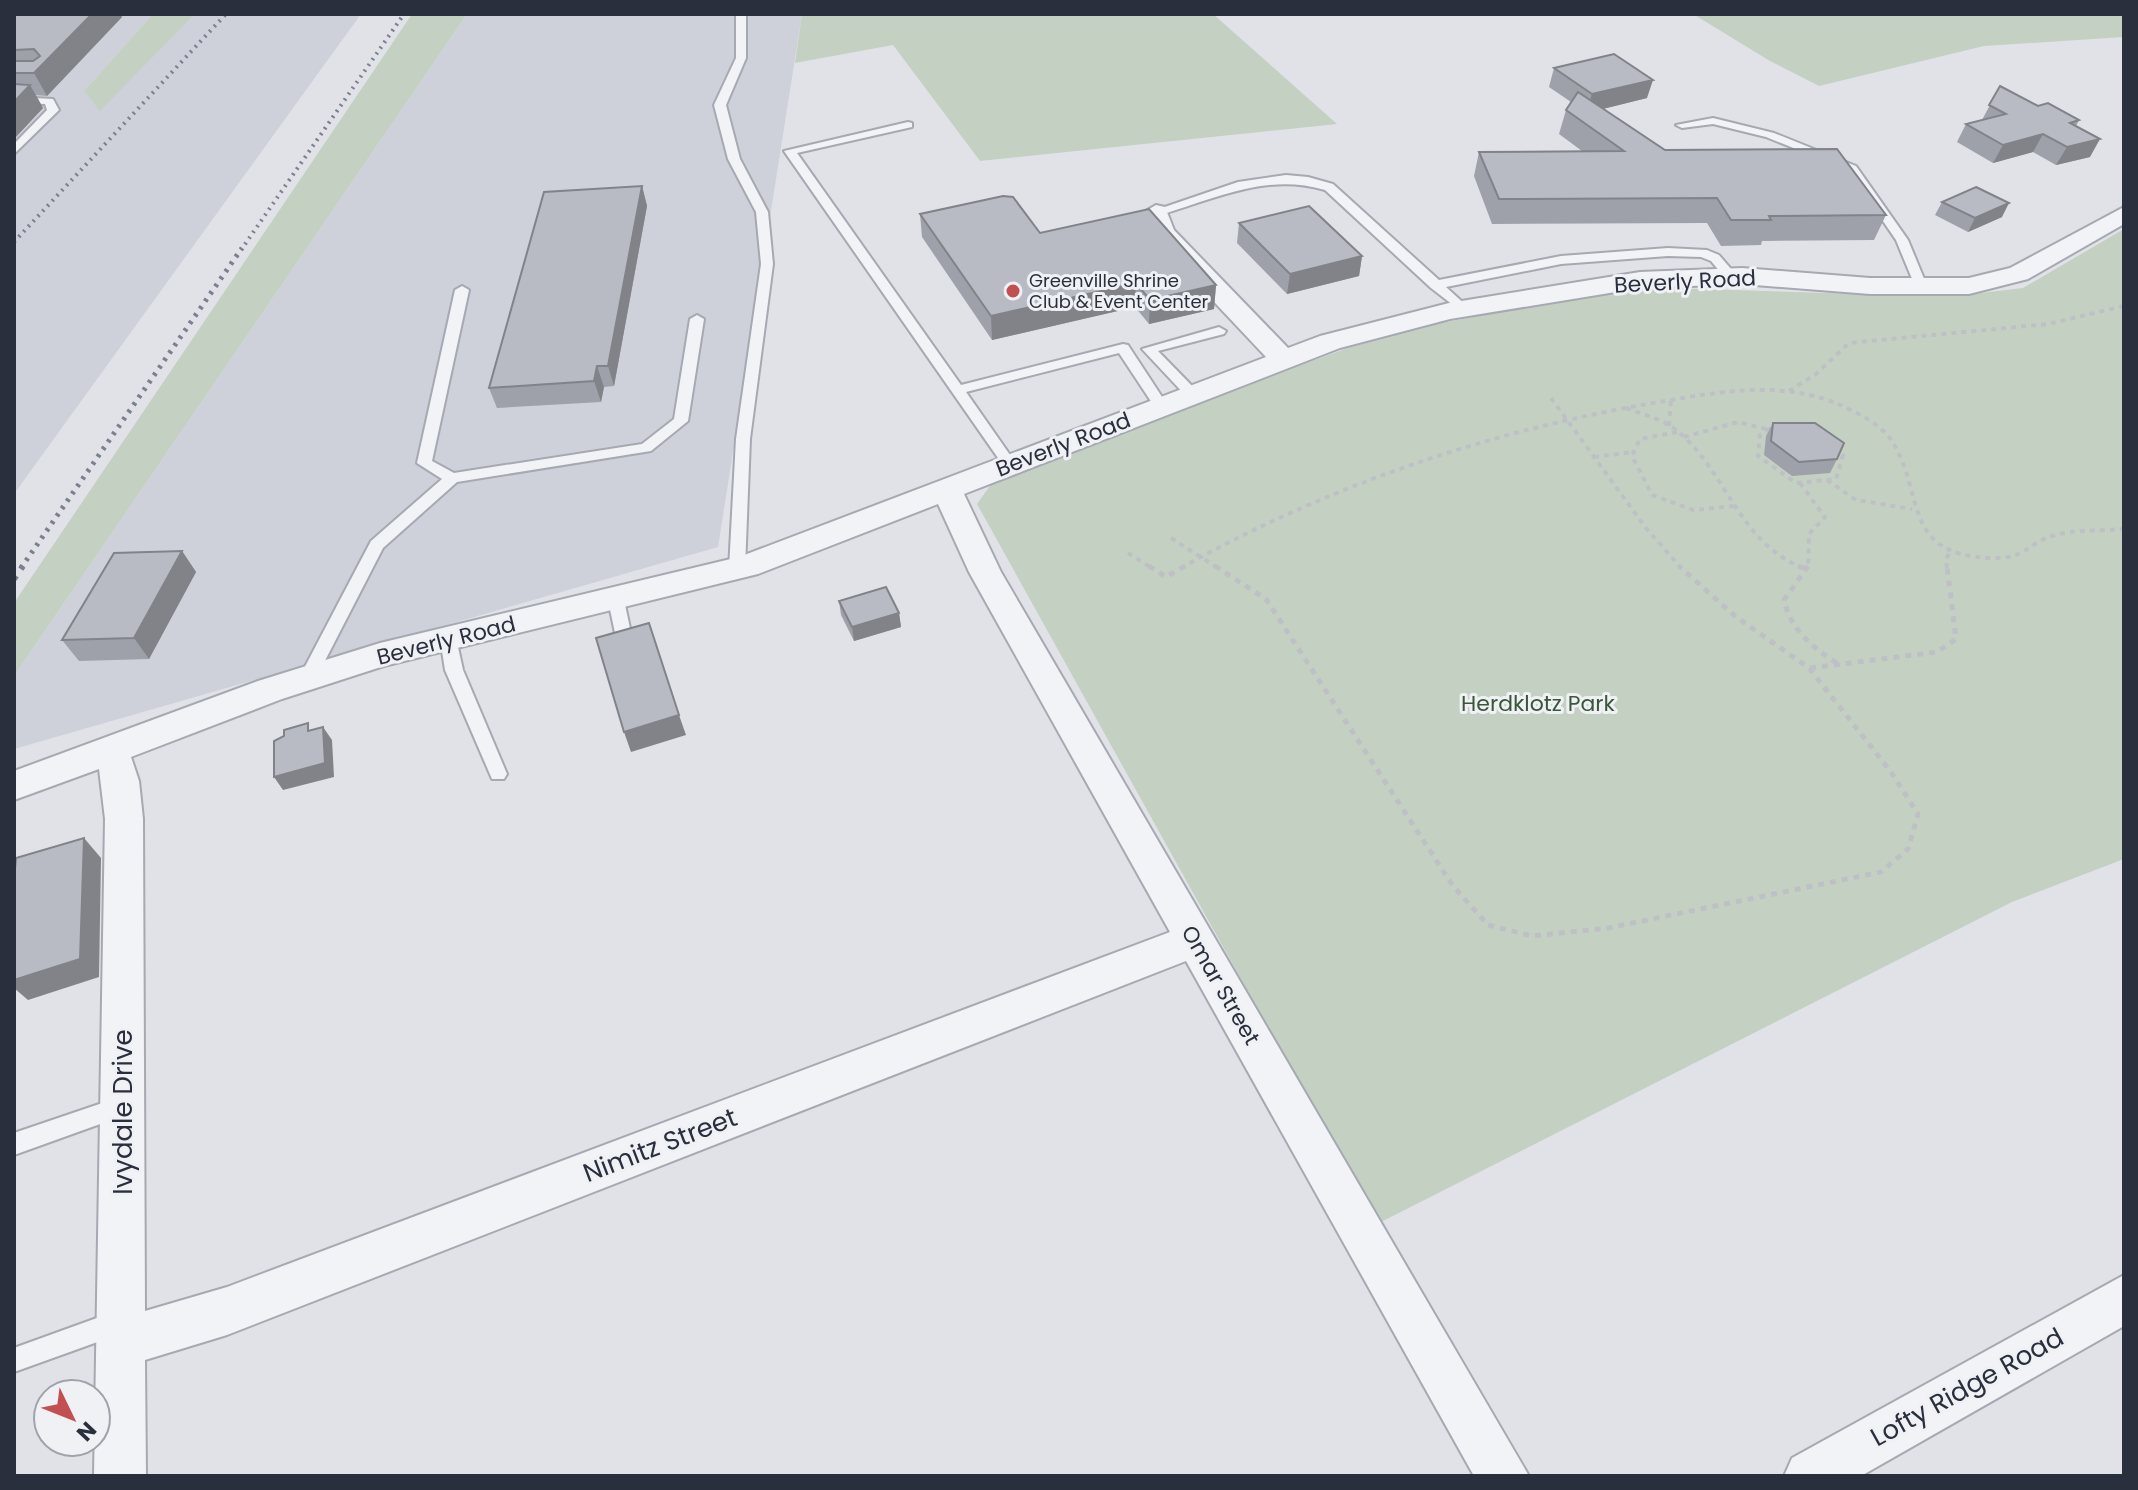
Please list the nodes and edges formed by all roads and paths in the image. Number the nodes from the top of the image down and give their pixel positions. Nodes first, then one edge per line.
1 (741, 14) edge
2 (14, 100) edge
3 (908, 125) dead end
4 (1682, 125) dead end
5 (14, 151) edge
6 (1156, 212) joint
7 (2124, 214) edge
8 (1731, 276) junction
9 (1436, 285) junction
10 (1921, 286) junction
11 (462, 290) dead end
12 (2124, 306) edge
13 (1462, 308) junction
14 (697, 319) dead end
15 (1219, 331) dead end
16 (1283, 359) junction
17 (957, 390) junction
18 (1788, 392) junction
19 (1192, 394) junction
20 (1551, 398) dead end
21 (1671, 400) junction
22 (1161, 406) junction
23 (1625, 408) junction
24 (1567, 420) junction
25 (1669, 426) junction
26 (1769, 429) junction
27 (1678, 432) junction
28 (1684, 437) junction
29 (1775, 437) edge
30 (1634, 452) junction
31 (1594, 457) junction
32 (1010, 465) junction
33 (452, 478) junction
34 (1827, 480) junction
35 (1800, 483) junction
36 (947, 491) junction
37 (1735, 506) junction
38 (1912, 509) junction
39 (2124, 529) edge
40 (1171, 538) dead end
41 (1951, 550) junction
42 (1128, 553) dead end
43 (1200, 556) junction
44 (737, 569) junction
45 (1808, 570) junction
46 (616, 600) junction
47 (623, 633) edge
48 (448, 638) junction
49 (1838, 664) junction
50 (1809, 668) junction
51 (308, 678) junction
52 (111, 750) junction
53 (498, 774) dead end
54 (14, 786) edge
55 (1195, 940) junction
56 (123, 1106) junction
57 (14, 1144) edge
58 (2124, 1299) edge
59 (122, 1331) junction
60 (14, 1360) edge
61 (120, 1476) edge
62 (1503, 1476) edge
63 (1810, 1476) edge

1 - 44 lane
2 - 5 lane
3 - 17 lane
4 - 10 lane
6 - 9 lane
6 - 16 street
7 - 10 street, Beverly Road
8 - 9 lane
8 - 10 street, Beverly Road
8 - 13 street, Beverly Road
9 - 13 lane
11 - 33 lane
12 - 18 path
13 - 16 street, Beverly Road
14 - 33 lane
15 - 19 lane
16 - 19 street, Beverly Road
17 - 22 lane
17 - 32 lane
18 - 21 path
18 - 38 path
19 - 22 street, Beverly Road
20 - 24 path
21 - 23 path
21 - 25 path
22 - 32 street, Beverly Road
23 - 24 path
23 - 25 path
24 - 31 path
24 - 43 path
25 - 27 path
26 - 28 path
26 - 29 path
26 - 34 path
26 - 35 path
27 - 28 path
27 - 30 path
28 - 37 path
30 - 31 path
30 - 37 path
31 - 50 path
32 - 36 street, Beverly Road
33 - 51 lane
34 - 35 path
34 - 38 path
35 - 45 path
36 - 44 street, Beverly Road
36 - 55 street, Omar Street
37 - 45 path
38 - 41 path
39 - 41 path
40 - 43 path
41 - 49 path
42 - 43 path
43 - 50 path
44 - 46 street, Beverly Road
45 - 49 path
46 - 47 lane
46 - 48 street, Beverly Road
48 - 51 street, Beverly Road
48 - 53 lane
49 - 50 path
51 - 52 street, Beverly Road
52 - 54 street, Beverly Road
52 - 56 street, Ivydale Drive
55 - 59 street, Nimitz Street
55 - 62 street, Omar Street
56 - 57 lane
56 - 59 street, Ivydale Drive
58 - 63 street, Lofty Ridge Road
59 - 60 lane
59 - 61 street, Ivydale Drive

